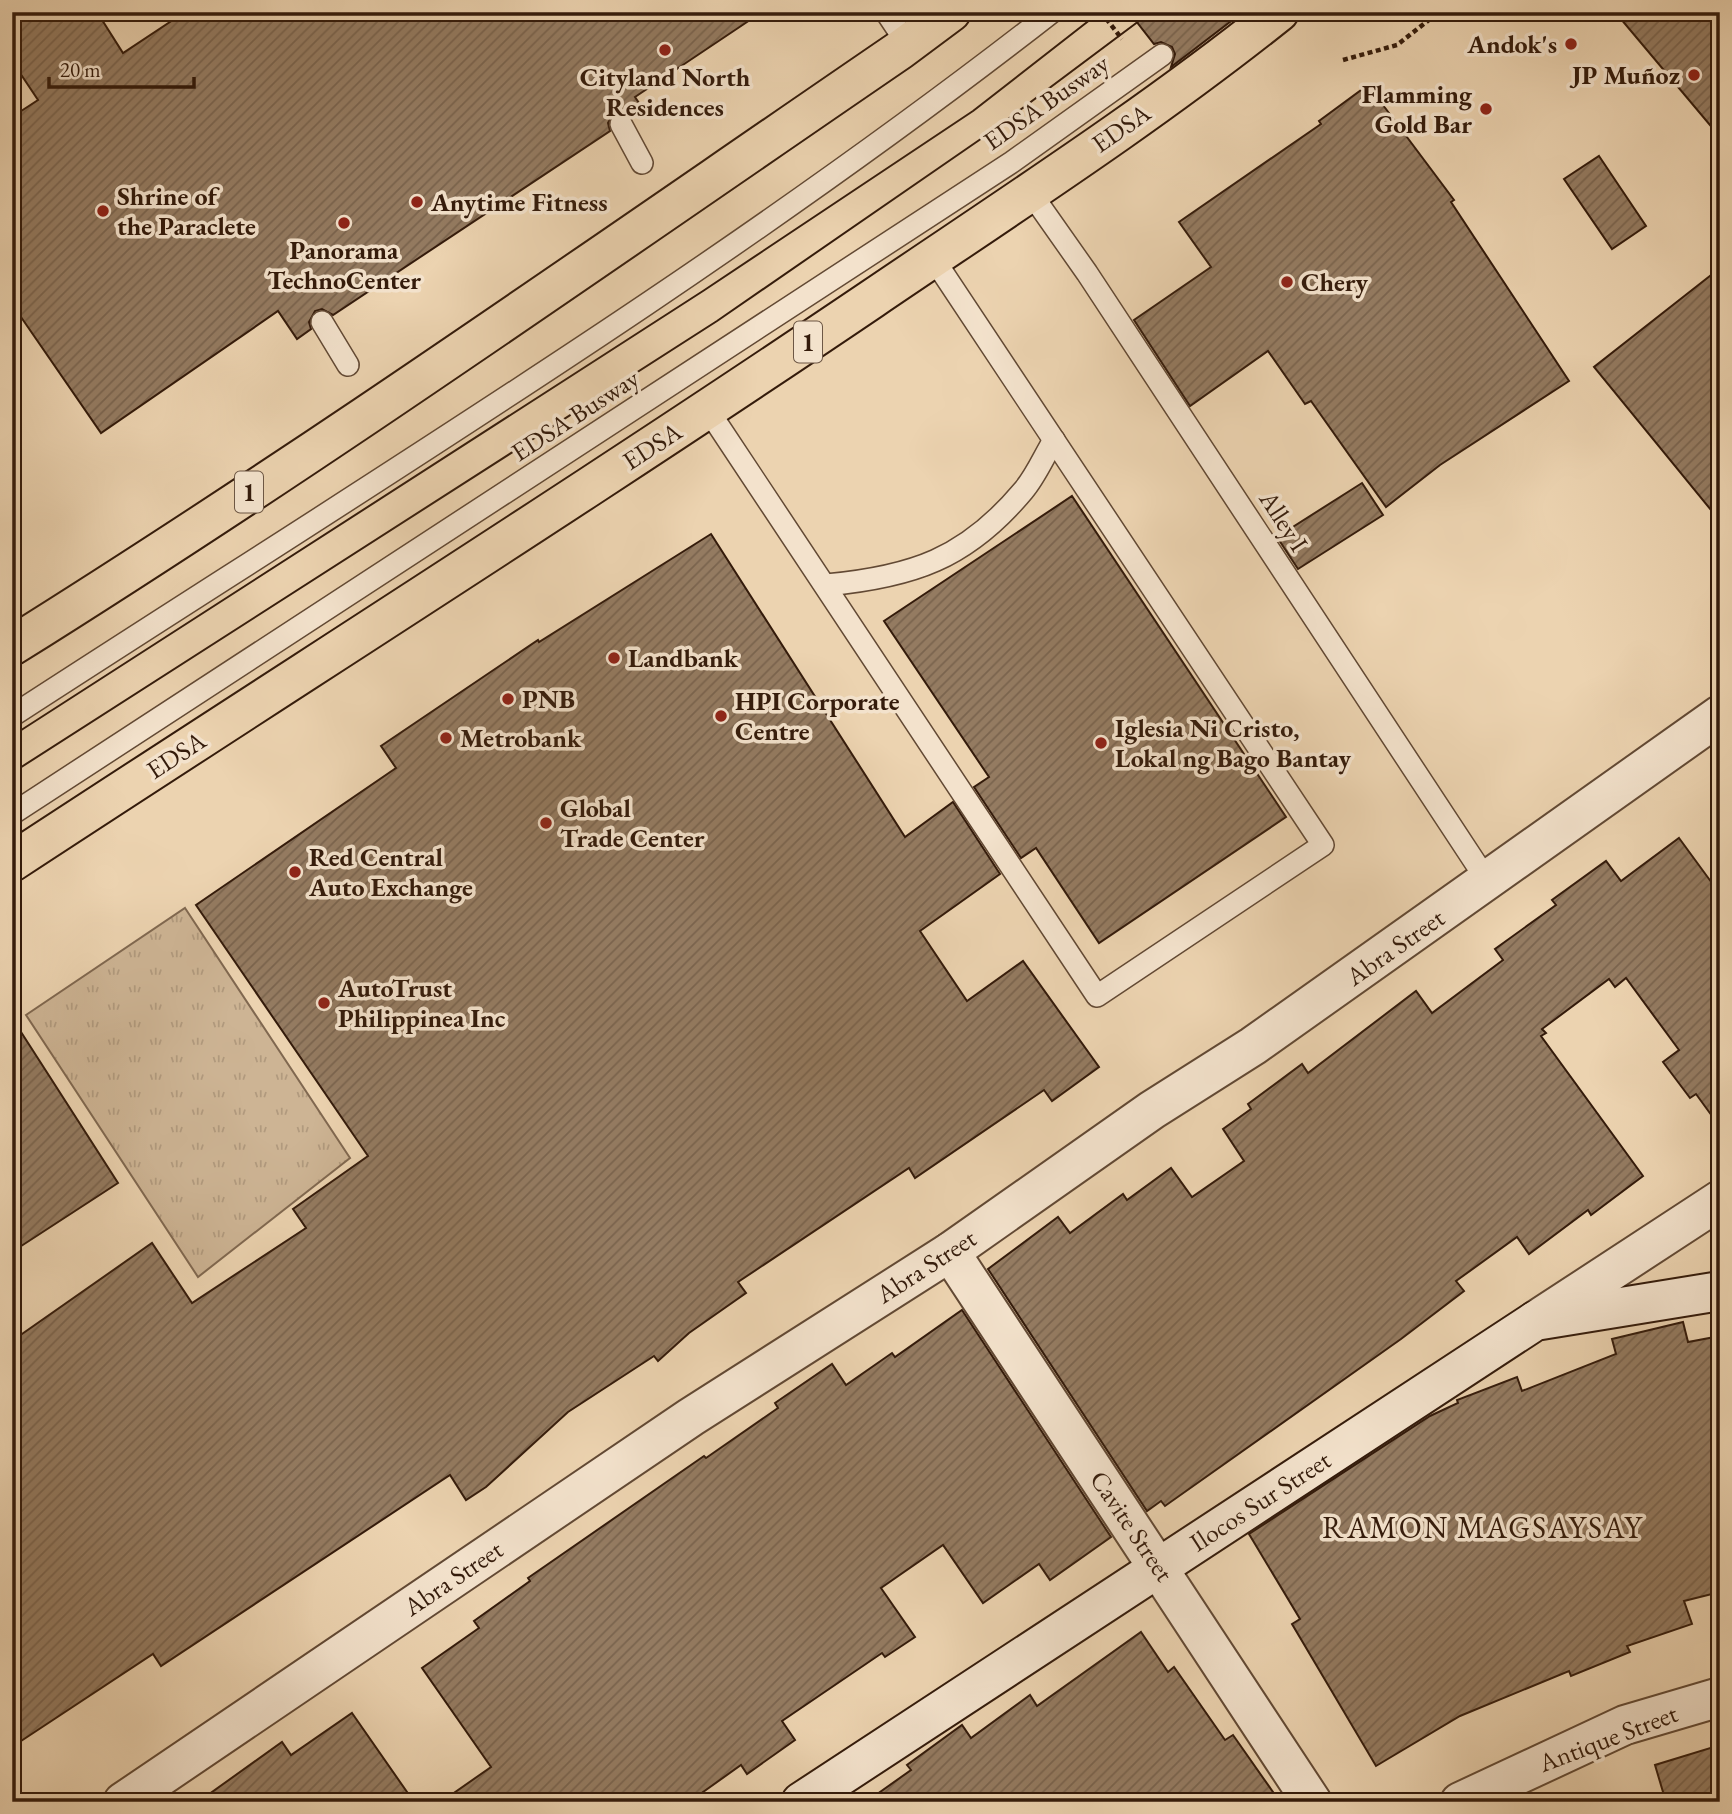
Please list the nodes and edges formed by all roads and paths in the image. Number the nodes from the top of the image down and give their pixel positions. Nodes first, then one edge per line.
1 (886, 12) edge
2 (951, 12) edge
3 (1052, 12) edge
4 (1101, 12) edge
5 (1279, 12) edge
6 (1439, 12) edge
7 (1113, 28) dead end
8 (908, 45) junction
9 (1162, 55) dead end
10 (1343, 60) dead end
11 (621, 124) dead end
12 (642, 163) dead end
13 (1030, 192) junction
14 (933, 258) junction
15 (322, 322) dead end
16 (348, 365) dead end
17 (708, 410) junction
18 (1054, 440) junction
19 (826, 586) junction
20 (12, 646) edge
21 (1720, 715) edge
22 (12, 716) edge
23 (12, 814) edge
24 (12, 862) edge
25 (1489, 882) junction
26 (1720, 1200) edge
27 (950, 1252) junction
28 (1720, 1291) edge
29 (1535, 1321) junction
30 (1160, 1567) junction
31 (1720, 1697) edge
32 (123, 1802) edge
33 (802, 1802) edge
34 (1312, 1802) edge
35 (1460, 1802) edge

1 - 8 lane
2 - 8 highway, 1
3 - 22 lane, EDSA Busway
4 - 7 path
5 - 13 highway, EDSA / 1
6 - 10 path
8 - 20 highway, 1
9 - 23 lane, EDSA Busway
11 - 12 lane
13 - 14 highway, EDSA / 1
13 - 25 lane, Alley I
14 - 17 highway, EDSA / 1
14 - 18 lane
15 - 16 lane
17 - 19 lane
17 - 24 highway, EDSA / 1
18 - 19 lane
18 - 19 lane
21 - 25 street, Abra Street
25 - 27 street, Abra Street
26 - 29 street, Ilocos Sur Street
27 - 30 street, Cavite Street
27 - 32 street, Abra Street
28 - 29 street
29 - 30 street, Ilocos Sur Street
30 - 33 street, Ilocos Sur Street
30 - 34 street, Cavite Street
31 - 35 street, Antique Street

